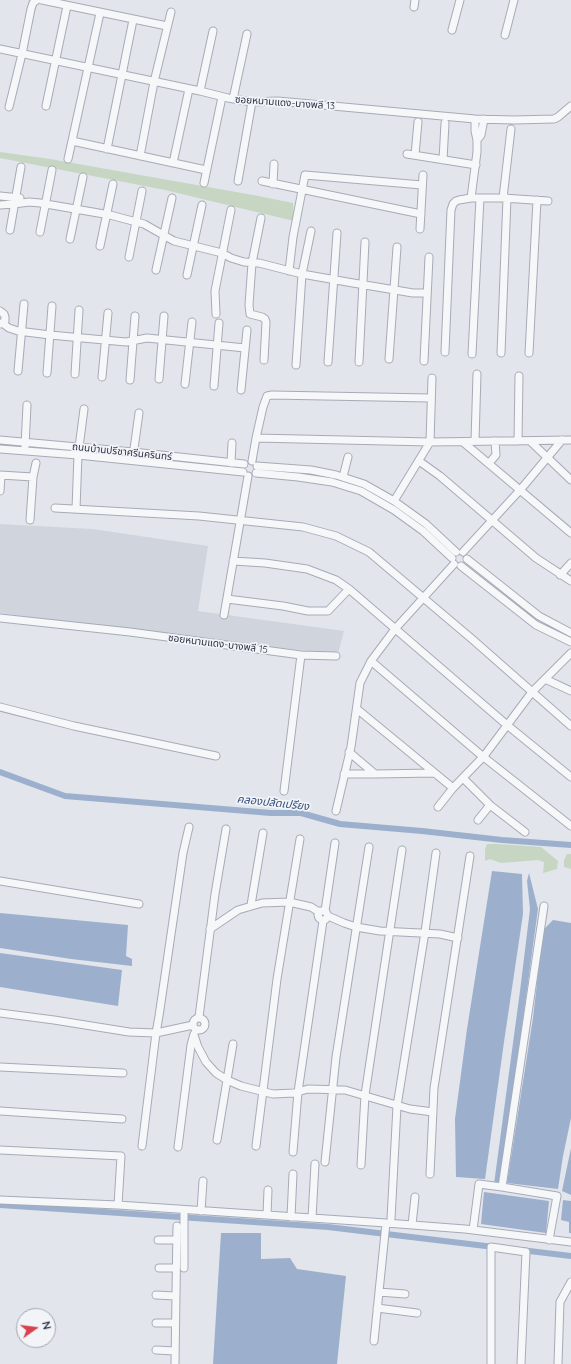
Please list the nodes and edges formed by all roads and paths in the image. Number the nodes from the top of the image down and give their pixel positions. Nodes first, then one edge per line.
1 (37, 0) edge
2 (42, 0) edge
3 (460, 0) edge
4 (514, 0) edge
5 (67, 6) junction
6 (171, 12) dead end
7 (100, 13) junction
8 (133, 20) junction
9 (167, 26) junction
10 (452, 30) dead end
11 (213, 31) dead end
12 (246, 34) dead end
13 (505, 35) dead end
14 (0, 50) edge
15 (22, 54) junction
16 (55, 62) junction
17 (88, 68) junction
18 (121, 75) junction
19 (154, 82) junction
20 (189, 89) junction
21 (200, 92) junction
22 (222, 97) junction
23 (233, 99) junction
24 (252, 102) junction
25 (46, 106) dead end
26 (571, 106) edge
27 (9, 108) dead end
28 (475, 119) junction
29 (484, 119) junction
30 (418, 122) dead end
31 (445, 123) dead end
32 (511, 130) dead end
33 (477, 140) junction
34 (72, 141) junction
35 (107, 149) junction
36 (140, 156) junction
37 (68, 159) dead end
38 (443, 160) junction
39 (173, 163) junction
40 (274, 164) dead end
41 (476, 165) junction
42 (21, 167) dead end
43 (52, 170) dead end
44 (206, 170) junction
45 (423, 175) dead end
46 (83, 177) dead end
47 (238, 181) dead end
48 (262, 181) dead end
49 (204, 183) dead end
50 (113, 184) dead end
51 (273, 184) junction
52 (422, 185) junction
53 (302, 190) junction
54 (142, 191) dead end
55 (0, 196) edge
56 (172, 198) dead end
57 (471, 198) junction
58 (480, 198) junction
59 (505, 198) junction
60 (537, 200) junction
61 (15, 201) junction
62 (548, 201) dead end
63 (46, 204) junction
64 (0, 205) edge
65 (202, 205) dead end
66 (76, 209) junction
67 (231, 210) dead end
68 (106, 214) junction
69 (421, 214) junction
70 (261, 218) dead end
71 (136, 222) junction
72 (420, 229) dead end
73 (10, 230) dead end
74 (311, 231) dead end
75 (40, 232) dead end
76 (337, 233) dead end
77 (164, 235) junction
78 (70, 239) dead end
79 (365, 242) dead end
80 (100, 246) dead end
81 (194, 246) junction
82 (397, 247) dead end
83 (222, 253) junction
84 (129, 257) dead end
85 (429, 257) dead end
86 (252, 263) junction
87 (156, 270) dead end
88 (289, 271) junction
89 (302, 274) junction
90 (187, 275) dead end
91 (333, 280) junction
92 (363, 285) junction
93 (393, 290) junction
94 (427, 293) junction
95 (24, 304) dead end
96 (52, 306) dead end
97 (79, 310) dead end
98 (0, 311) edge
99 (108, 313) dead end
100 (216, 314) dead end
101 (135, 316) dead end
102 (164, 316) dead end
103 (192, 322) dead end
104 (219, 323) dead end
105 (1, 324) edge
106 (247, 330) dead end
107 (22, 332) junction
108 (50, 335) junction
109 (78, 337) junction
110 (105, 340) junction
111 (161, 340) junction
112 (133, 341) junction
113 (189, 343) junction
114 (218, 346) junction
115 (245, 348) junction
116 (445, 352) dead end
117 (501, 353) dead end
118 (529, 353) dead end
119 (472, 354) dead end
120 (389, 359) dead end
121 (264, 360) dead end
122 (424, 361) dead end
123 (328, 362) dead end
124 (359, 362) dead end
125 (296, 365) dead end
126 (18, 371) dead end
127 (47, 373) dead end
128 (75, 374) dead end
129 (476, 374) dead end
130 (519, 376) dead end
131 (102, 377) dead end
132 (432, 378) dead end
133 (159, 379) dead end
134 (130, 380) dead end
135 (185, 384) dead end
136 (214, 386) dead end
137 (241, 390) dead end
138 (430, 398) junction
139 (27, 405) dead end
140 (84, 409) dead end
141 (138, 413) dead end
142 (256, 438) junction
143 (0, 440) edge
144 (474, 440) junction
145 (562, 440) junction
146 (571, 440) edge
147 (495, 441) junction
148 (518, 441) junction
149 (530, 441) junction
150 (232, 442) dead end
151 (430, 442) junction
152 (463, 442) junction
153 (24, 447) junction
154 (79, 447) junction
155 (0, 449) edge
156 (133, 452) junction
157 (78, 455) junction
158 (348, 457) dead end
159 (547, 458) junction
160 (132, 460) junction
161 (418, 461) junction
162 (36, 463) dead end
163 (231, 463) junction
164 (489, 463) junction
165 (244, 464) junction
166 (255, 467) junction
167 (246, 474) junction
168 (0, 475) edge
169 (33, 477) junction
170 (343, 477) junction
171 (571, 480) edge
172 (521, 490) junction
173 (0, 491) edge
174 (394, 501) junction
175 (55, 508) dead end
176 (76, 508) junction
177 (30, 520) dead end
178 (240, 520) junction
179 (492, 520) junction
180 (571, 533) edge
181 (459, 558) junction
182 (233, 561) junction
183 (571, 563) edge
184 (560, 575) junction
185 (571, 581) edge
186 (349, 589) junction
187 (424, 598) junction
188 (227, 599) junction
189 (224, 615) dead end
190 (0, 618) edge
191 (395, 629) junction
192 (571, 633) edge
193 (571, 642) edge
194 (571, 654) edge
195 (300, 655) junction
196 (336, 656) dead end
197 (371, 661) junction
198 (545, 679) junction
199 (571, 691) edge
200 (532, 692) junction
201 (0, 707) edge
202 (357, 709) junction
203 (507, 725) junction
204 (571, 726) edge
205 (350, 752) junction
206 (216, 756) dead end
207 (484, 756) junction
208 (434, 773) junction
209 (344, 774) junction
210 (375, 774) junction
211 (571, 777) edge
212 (463, 778) junction
213 (453, 788) junction
214 (284, 791) dead end
215 (490, 805) junction
216 (438, 808) dead end
217 (336, 811) dead end
218 (478, 820) dead end
219 (571, 826) edge
220 (189, 827) dead end
221 (226, 829) dead end
222 (525, 832) dead end
223 (263, 833) dead end
224 (300, 839) dead end
225 (335, 843) dead end
226 (369, 847) dead end
227 (402, 850) dead end
228 (436, 853) dead end
229 (470, 856) dead end
230 (0, 881) edge
231 (289, 902) junction
232 (139, 904) dead end
233 (251, 905) junction
234 (544, 906) dead end
235 (324, 915) junction
236 (356, 927) junction
237 (210, 929) junction
238 (390, 931) junction
239 (425, 932) junction
240 (458, 938) junction
241 (0, 1013) edge
242 (199, 1017) junction
243 (194, 1030) junction
244 (156, 1033) junction
245 (233, 1044) dead end
246 (0, 1067) edge
247 (123, 1073) dead end
248 (227, 1080) junction
249 (332, 1090) junction
250 (262, 1092) junction
251 (298, 1092) junction
252 (365, 1095) junction
253 (397, 1106) junction
254 (0, 1111) edge
255 (433, 1112) junction
256 (122, 1118) dead end
257 (217, 1140) dead end
258 (142, 1146) dead end
259 (256, 1146) dead end
260 (178, 1147) dead end
261 (0, 1150) edge
262 (293, 1152) dead end
263 (325, 1162) dead end
264 (315, 1164) dead end
265 (361, 1165) dead end
266 (294, 1174) dead end
267 (430, 1174) dead end
268 (203, 1182) dead end
269 (502, 1187) junction
270 (268, 1190) dead end
271 (415, 1197) dead end
272 (0, 1200) edge
273 (118, 1205) junction
274 (184, 1210) junction
275 (201, 1211) junction
276 (267, 1215) junction
277 (291, 1217) junction
278 (312, 1218) junction
279 (389, 1221) junction
280 (412, 1225) junction
281 (177, 1226) dead end
282 (473, 1230) junction
283 (158, 1240) dead end
284 (177, 1240) junction
285 (549, 1240) junction
286 (571, 1242) edge
287 (159, 1268) dead end
288 (176, 1268) junction
289 (184, 1268) dead end
290 (571, 1282) edge
291 (379, 1292) junction
292 (405, 1294) dead end
293 (156, 1295) dead end
294 (175, 1296) junction
295 (377, 1308) junction
296 (417, 1313) dead end
297 (156, 1323) dead end
298 (175, 1323) junction
299 (374, 1341) dead end
300 (156, 1350) dead end
301 (175, 1351) junction
302 (175, 1364) edge
303 (491, 1364) edge
304 (521, 1364) edge
305 (558, 1364) edge

1 - 15 street
2 - 5 street
3 - 10 street
4 - 13 street
5 - 7 street
5 - 16 street
6 - 9 street
7 - 8 street
7 - 17 street
8 - 9 street
8 - 18 street
9 - 19 street
11 - 21 street
12 - 23 street
14 - 15 street, ซอยหนามแดง-บางพลี 13
15 - 16 street, ซอยหนามแดง-บางพลี 13
15 - 27 street
16 - 17 street, ซอยหนามแดง-บางพลี 13
16 - 25 street
17 - 18 street, ซอยหนามแดง-บางพลี 13
17 - 34 street
18 - 19 street, ซอยหนามแดง-บางพลี 13
18 - 35 street
19 - 20 street, ซอยหนามแดง-บางพลี 13
19 - 36 street
20 - 21 street, ซอยหนามแดง-บางพลี 13
20 - 39 street
21 - 22 street, ซอยหนามแดง-บางพลี 13
22 - 23 street, ซอยหนามแดง-บางพลี 13
22 - 44 street
23 - 24 street, ซอยหนามแดง-บางพลี 13
24 - 28 street, ซอยหนามแดง-บางพลี 13
24 - 47 street
26 - 29 street, ซอยหนามแดง-บางพลี 13
28 - 29 street, ซอยหนามแดง-บางพลี 13
28 - 33 street
29 - 33 street
30 - 38 street
31 - 38 street
32 - 59 street
33 - 41 street
34 - 35 street
34 - 37 street
35 - 36 street
36 - 39 street
38 - 41 street
39 - 44 street
40 - 51 street
41 - 57 street
42 - 61 street
43 - 63 street
44 - 49 street
45 - 52 street
46 - 66 street
48 - 51 street
50 - 68 street
51 - 53 street
52 - 53 street
52 - 69 street
53 - 69 street
53 - 88 street
54 - 71 street
55 - 61 street
56 - 77 street
57 - 58 street
57 - 116 street
58 - 59 street
58 - 119 street
59 - 60 street
59 - 117 street
60 - 62 street
60 - 118 street
61 - 63 street
61 - 64 street
61 - 73 street
63 - 66 street
63 - 75 street
65 - 81 street
66 - 68 street
66 - 78 street
67 - 83 street
68 - 71 street
68 - 80 street
69 - 72 street
70 - 86 street
71 - 77 street
71 - 84 street
74 - 89 street
76 - 91 street
77 - 81 street
77 - 87 street
79 - 92 street
81 - 83 street
81 - 90 street
82 - 93 street
83 - 86 street
83 - 100 street
85 - 94 street
86 - 88 street
86 - 121 street
88 - 89 street
89 - 91 street
89 - 125 street
91 - 92 street
91 - 123 street
92 - 93 street
92 - 124 street
93 - 94 street
93 - 120 street
94 - 122 street
95 - 107 street
96 - 108 street
97 - 109 street
98 - 105 street
99 - 110 street
101 - 112 street
102 - 111 street
103 - 113 street
104 - 114 street
105 - 107 street
106 - 115 street
107 - 108 street
107 - 126 street
108 - 109 street
108 - 127 street
109 - 110 street
109 - 128 street
110 - 112 street
110 - 131 street
111 - 112 street
111 - 113 street
111 - 133 street
112 - 134 street
113 - 114 street
113 - 135 street
114 - 115 street
114 - 136 street
115 - 137 street
129 - 144 street
130 - 148 street
132 - 138 street
138 - 142 street
138 - 151 street
139 - 153 street
140 - 154 street
141 - 156 street
142 - 151 street
142 - 166 street
143 - 153 street, ถนนบ้านปรีชาศรีนครินทร์
144 - 147 street
144 - 152 street
145 - 146 street
145 - 149 street
145 - 159 street
147 - 148 street
147 - 164 street
148 - 149 street
149 - 159 street
150 - 163 street
151 - 152 street
151 - 161 street
152 - 164 street
153 - 154 street, ถนนบ้านปรีชาศรีนครินทร์
153 - 155 street, ถนนบ้านปรีชาศรีนครินทร์
153 - 157 street, ถนนบ้านปรีชาศรีนครินทร์
154 - 156 street, ถนนบ้านปรีชาศรีนครินทร์
154 - 157 street
156 - 160 street
156 - 163 street, ถนนบ้านปรีชาศรีนครินทร์
157 - 160 street, ถนนบ้านปรีชาศรีนครินทร์
157 - 176 street
158 - 170 street
159 - 171 street
159 - 172 street
160 - 167 street, ถนนบ้านปรีชาศรีนครินทร์
161 - 174 street
161 - 179 street
162 - 169 street
163 - 165 street, ถนนบ้านปรีชาศรีนครินทร์
164 - 172 street
165 - 166 street, ถนนบ้านปรีชาศรีนครินทร์
165 - 167 street
166 - 167 street, ถนนบ้านปรีชาศรีนครินทร์
166 - 170 street, ถนนบ้านปรีชาศรีนครินทร์
166 - 181 street, ถนนบ้านปรีชาศรีนครินทร์
167 - 178 street
168 - 169 street
168 - 173 street
169 - 177 street
170 - 174 street, ถนนบ้านปรีชาศรีนครินทร์
172 - 179 street
172 - 180 street
174 - 181 street, ถนนบ้านปรีชาศรีนครินทร์
175 - 176 street
176 - 178 street
178 - 182 street
178 - 187 street
179 - 181 street
179 - 184 street
181 - 187 street
181 - 192 street, ถนนบ้านปรีชาศรีนครินทร์
181 - 193 street, ถนนบ้านปรีชาศรีนครินทร์
182 - 186 street
182 - 188 street
183 - 184 street
184 - 185 street
186 - 188 street
186 - 191 street
187 - 191 street
187 - 200 street
188 - 189 street
190 - 195 street, ซอยหนามแดง-บางพลี 15
191 - 197 street
191 - 203 street
194 - 198 street
195 - 196 street, ซอยหนามแดง-บางพลี 15
195 - 214 street
197 - 202 street
197 - 207 street
198 - 199 street
198 - 200 street
200 - 203 street
200 - 204 street
201 - 206 street
202 - 205 street
202 - 208 street
203 - 207 street
203 - 211 street
205 - 209 street
205 - 210 street
207 - 212 street
207 - 219 street
208 - 210 street
208 - 213 street
209 - 210 street
209 - 217 street
212 - 213 street
212 - 215 street
213 - 216 street
215 - 218 street
215 - 222 street
220 - 244 street
221 - 237 street
223 - 233 street
224 - 231 street
225 - 235 street
226 - 236 street
227 - 238 street
228 - 239 street
229 - 240 street
230 - 232 street
231 - 233 street
231 - 235 street
231 - 250 street
233 - 237 street
234 - 269 street
235 - 236 street
235 - 251 street
236 - 238 street
236 - 249 street
237 - 242 street
238 - 239 street
238 - 252 street
239 - 240 street
239 - 253 street
240 - 255 street
241 - 244 street
242 - 243 street
242 - 243 street
243 - 244 street
243 - 248 street
243 - 260 street
244 - 258 street
245 - 248 street
246 - 247 street
248 - 250 street
248 - 257 street
249 - 251 street
249 - 252 street
249 - 263 street
250 - 251 street
250 - 259 street
251 - 262 street
252 - 253 street
252 - 265 street
253 - 255 street
253 - 279 street
254 - 256 street
255 - 267 street
261 - 273 street
264 - 278 street
266 - 277 street
268 - 275 street
269 - 282 street
269 - 285 street
270 - 276 street
271 - 280 street
272 - 273 street
273 - 274 street
274 - 275 street
274 - 289 street
275 - 276 street
276 - 277 street
277 - 278 street
278 - 279 street
279 - 280 street
279 - 291 street
280 - 282 street
281 - 284 street
282 - 285 street
283 - 284 street
284 - 288 street
285 - 286 street
287 - 288 street
288 - 294 street
290 - 305 street
291 - 292 street
291 - 295 street
293 - 294 street
294 - 298 street
295 - 296 street
295 - 299 street
297 - 298 street
298 - 301 street
300 - 301 street
301 - 302 street
303 - 304 street

